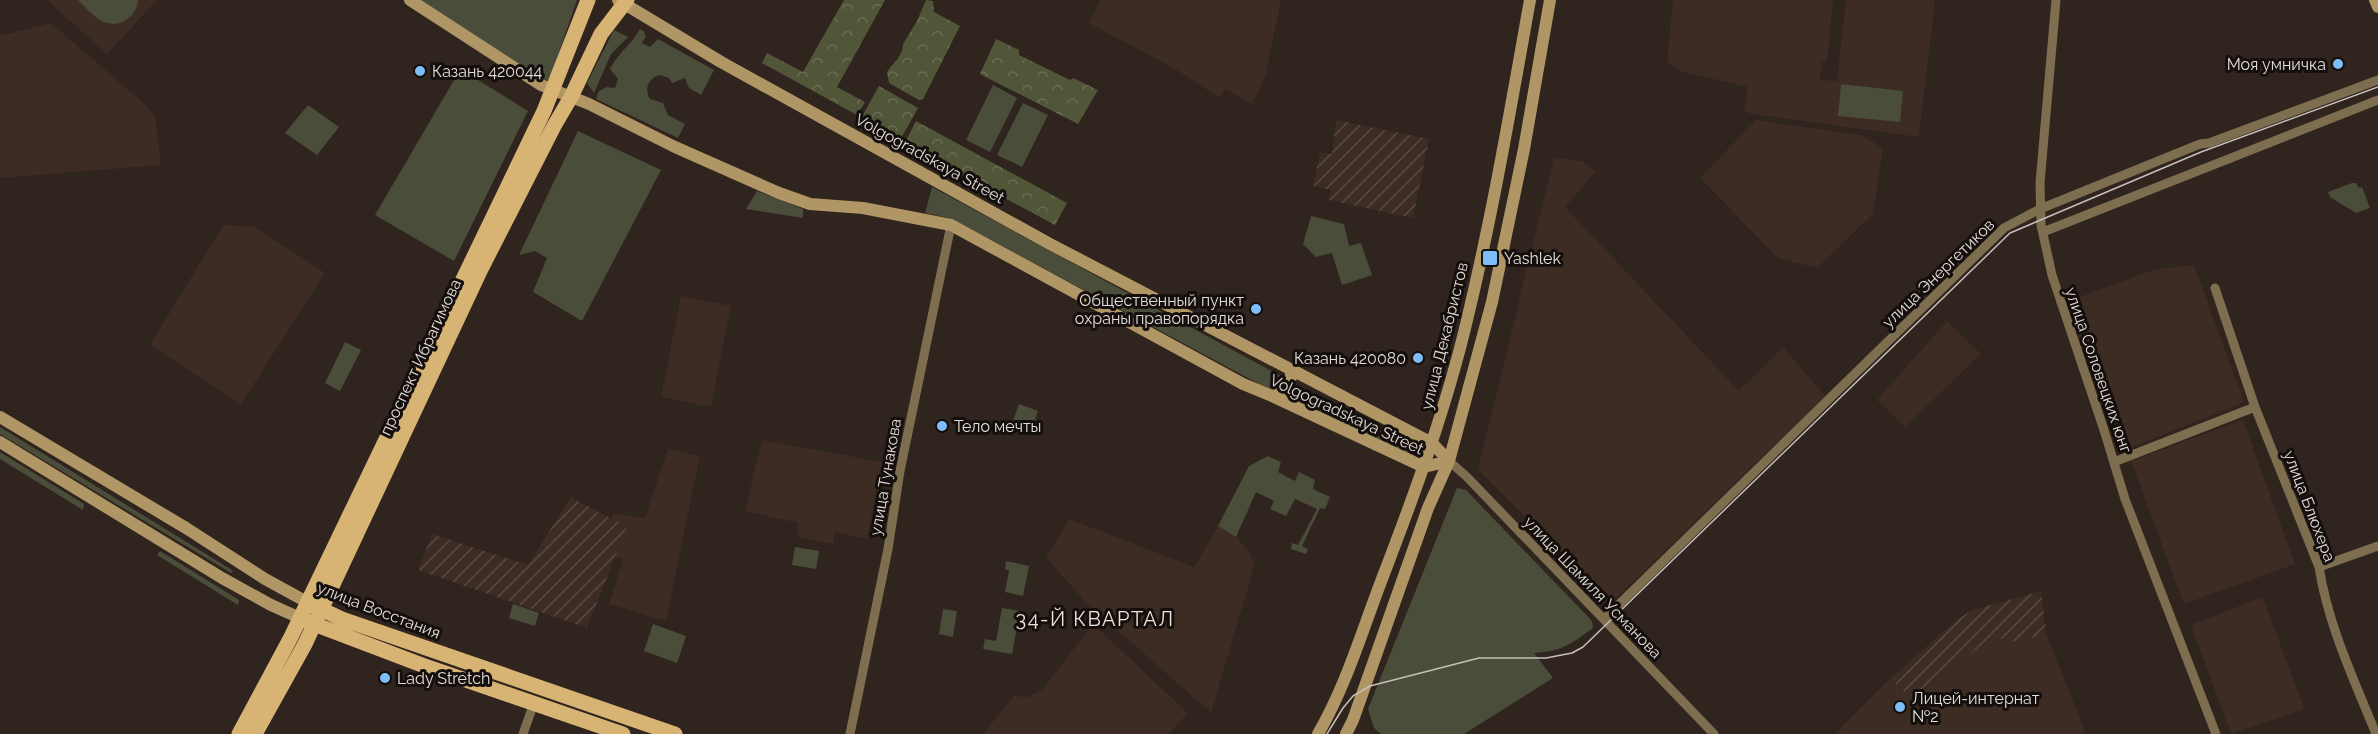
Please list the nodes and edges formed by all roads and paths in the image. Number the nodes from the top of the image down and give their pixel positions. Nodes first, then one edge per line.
1 (410, 0) edge
2 (588, 0) edge
3 (1530, 0) edge
4 (1550, 0) edge
5 (2056, 0) edge
6 (2375, 0) edge
7 (623, 1) edge
8 (2378, 7) edge
9 (2378, 80) edge
10 (552, 89) junction
11 (571, 97) junction
12 (2378, 100) edge
13 (2040, 209) junction
14 (951, 225) junction
15 (2043, 232) junction
16 (2215, 288) dead end
17 (1291, 369) junction
18 (1272, 396) junction
19 (2255, 407) junction
20 (0, 417) edge
21 (0, 442) edge
22 (1432, 443) junction
23 (1449, 462) junction
24 (2114, 462) junction
25 (1424, 467) junction
26 (2378, 546) edge
27 (232, 558) junction
28 (2319, 567) junction
29 (222, 578) junction
30 (314, 605) junction
31 (1604, 620) junction
32 (307, 621) junction
33 (534, 703) junction
34 (239, 734) edge
35 (255, 734) edge
36 (523, 734) edge
37 (623, 734) edge
38 (675, 734) edge
39 (850, 734) edge
40 (1318, 734) edge
41 (1347, 734) edge
42 (1714, 734) edge
43 (2216, 734) edge
44 (2376, 734) edge

1 - 10 main road, Volgogradskaya Street
2 - 10 main road, проспект Ибрагимова
3 - 22 main road, улица Декабристов
4 - 23 main road
5 - 13 street, улица Соловецких юнг
6 - 8 main road
7 - 11 main road, проспект Ибрагимова
7 - 17 main road, Volgogradskaya Street
9 - 13 street, улица Энергетиков
10 - 11 main road, Volgogradskaya Street
10 - 30 main road, проспект Ибрагимова
11 - 14 main road, Volgogradskaya Street
11 - 30 main road, проспект Ибрагимова
12 - 15 street
13 - 15 street, улица Соловецких юнг
13 - 31 street, улица Энергетиков
14 - 18 main road, Volgogradskaya Street
14 - 39 street, улица Тунакова
15 - 24 street, улица Соловецких юнг
16 - 19 street, улица Блюхера
17 - 18 main road
17 - 22 main road, Volgogradskaya Street
18 - 25 main road, Volgogradskaya Street
19 - 24 street
19 - 28 street, улица Блюхера
20 - 27 main road, улица Восстания
21 - 29 main road
22 - 23 main road, Volgogradskaya Street
22 - 25 main road, улица Декабристов
23 - 25 main road, Volgogradskaya Street
23 - 31 street, улица Шамиля Усманова
23 - 41 main road
24 - 43 street, улица Соловецких юнг
25 - 40 main road, улица Декабристов
26 - 28 street
27 - 29 main road
27 - 30 main road, улица Восстания
28 - 44 street, улица Блюхера
29 - 32 main road
30 - 32 main road, проспект Ибрагимова
30 - 38 main road, улица Восстания
31 - 42 street, улица Шамиля Усманова
32 - 33 main road
32 - 34 main road, проспект Ибрагимова
32 - 35 main road, проспект Ибрагимова
33 - 36 street
33 - 37 main road

